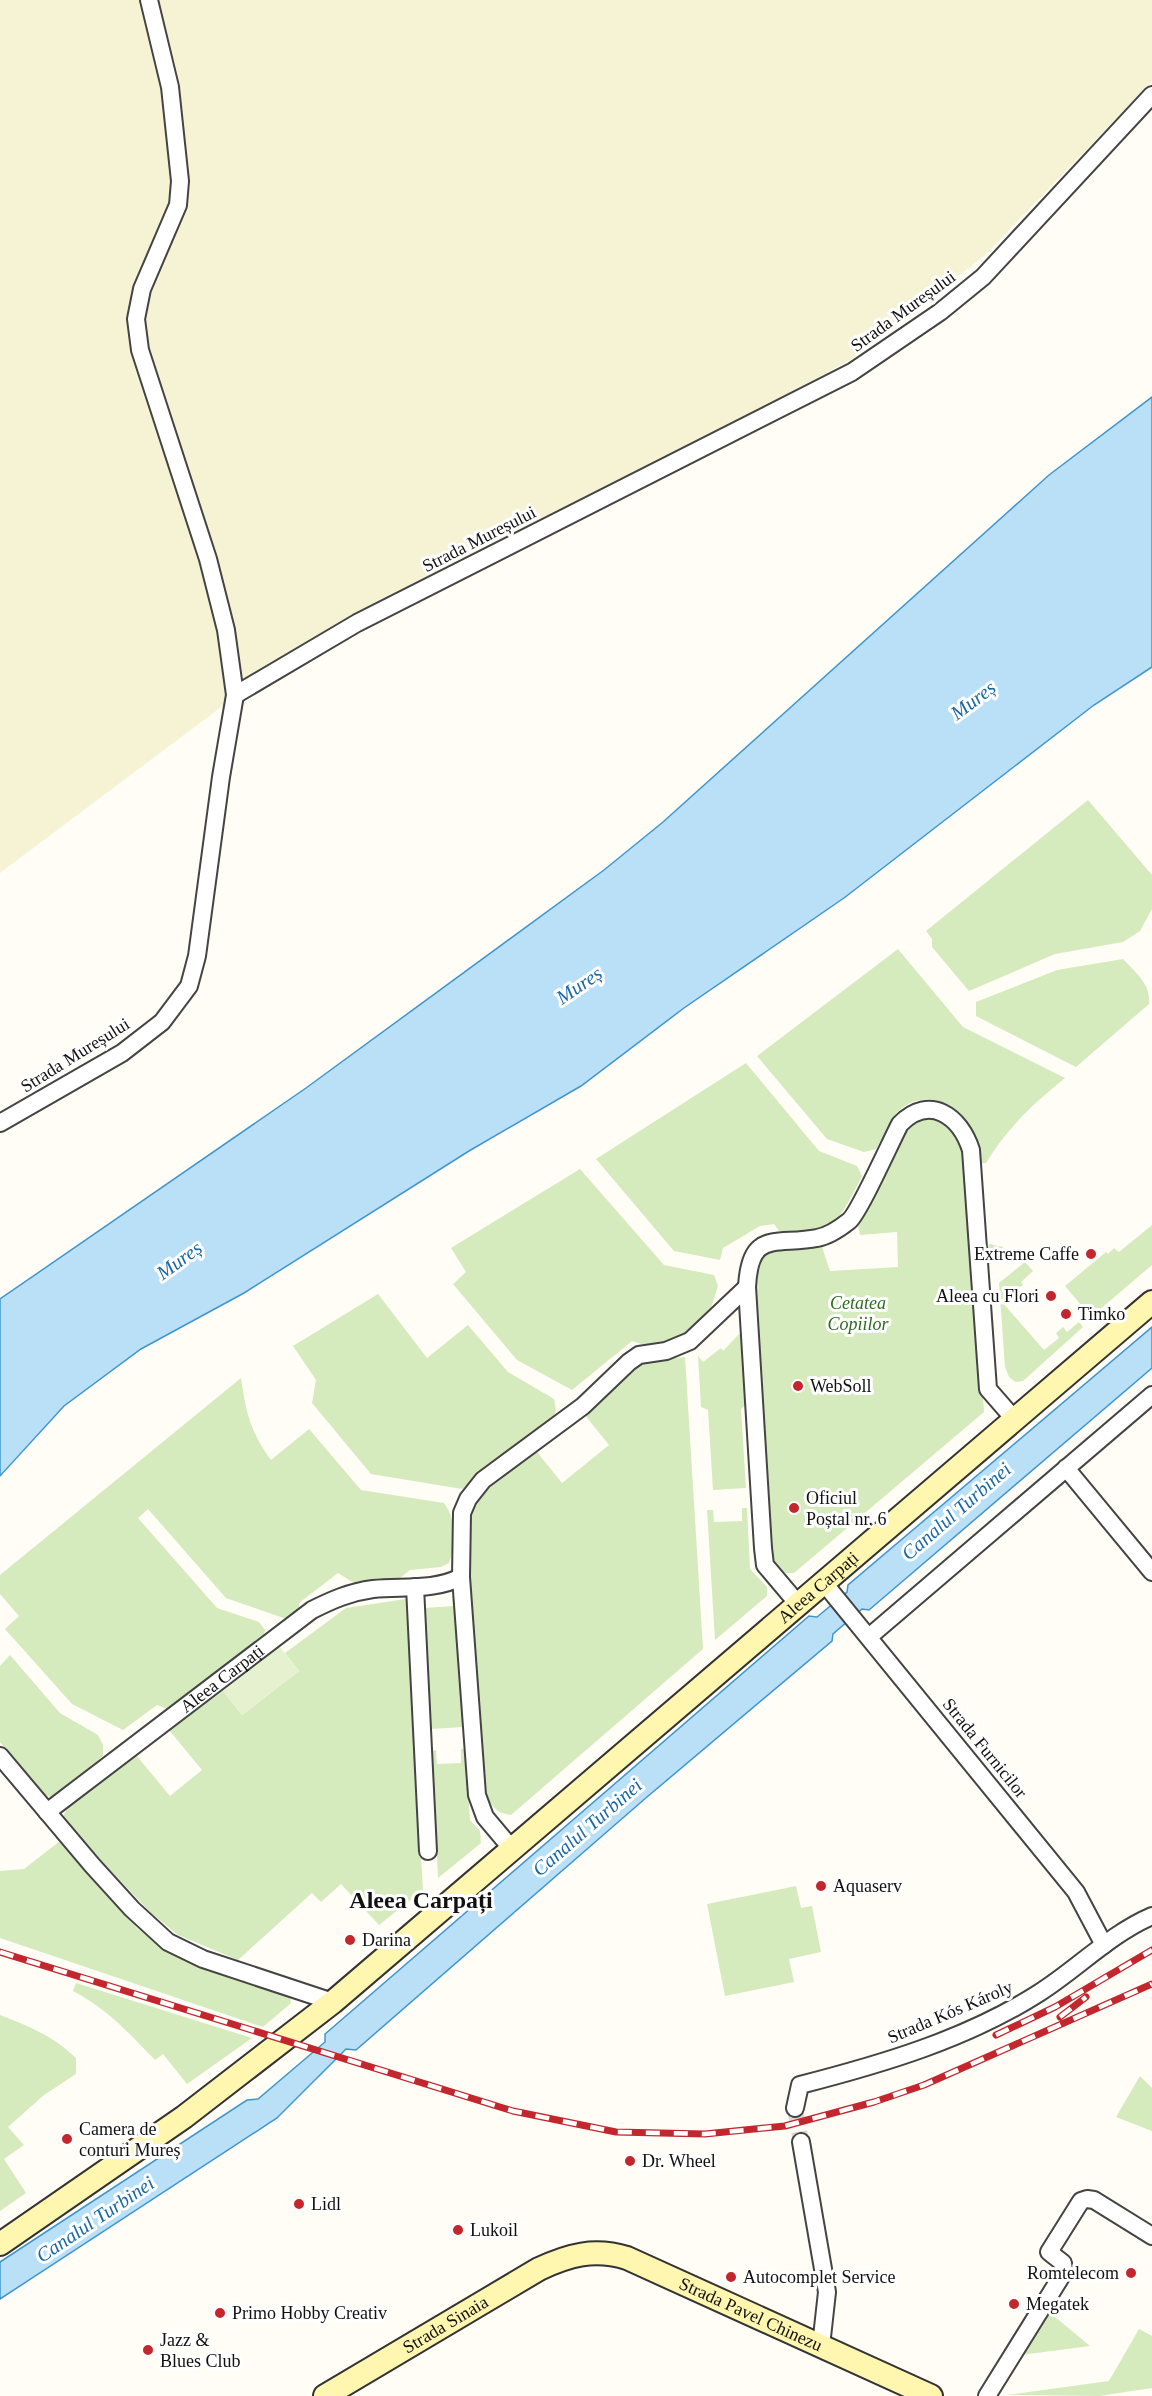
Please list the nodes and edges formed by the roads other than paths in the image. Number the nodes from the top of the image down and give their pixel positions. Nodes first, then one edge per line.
1 (149, 0) edge
2 (1152, 94) edge
3 (235, 695) junction
4 (0, 1123) edge
5 (747, 1287) junction
6 (1152, 1302) edge
7 (1152, 1395) edge
8 (1014, 1420) junction
9 (1066, 1468) junction
10 (1152, 1572) edge
11 (461, 1577) junction
12 (415, 1587) junction
13 (828, 1587) junction
14 (798, 1604) junction
15 (870, 1636) junction
16 (0, 1756) edge
17 (47, 1812) junction
18 (512, 1850) junction
19 (428, 1851) dead end
20 (1152, 1916) edge
21 (1104, 1945) junction
22 (333, 2002) junction
23 (795, 2108) tunnel mouth
24 (801, 2142) tunnel mouth
25 (1152, 2236) edge
26 (0, 2244) edge
27 (567, 2256) joint
28 (821, 2346) junction
29 (325, 2396) edge
30 (931, 2396) edge
31 (987, 2396) edge

1 - 3 street
2 - 3 street, Strada Mureșului
3 - 4 street, Strada Mureșului
5 - 8 street
5 - 11 street
5 - 14 street
6 - 8 street, Aleea Carpați
7 - 9 street
8 - 13 street, Aleea Carpați
9 - 10 street
9 - 15 street
11 - 12 street, Aleea Carpați
11 - 18 street
12 - 17 street, Aleea Carpați
12 - 19 street
13 - 14 street, Aleea Carpați
13 - 15 street, Strada Furnicilor
14 - 18 street, Aleea Carpați
15 - 21 street, Strada Furnicilor
16 - 17 street
17 - 22 street
18 - 22 street, Aleea Carpați
20 - 21 street, Strada Kós Károly
21 - 23 street, Strada Kós Károly
22 - 26 street, Aleea Carpați
24 - 28 street
25 - 31 street
27 - 28 street, Strada Pavel Chinezu
27 - 29 street, Strada Sinaia
28 - 30 street, Strada Pavel Chinezu

